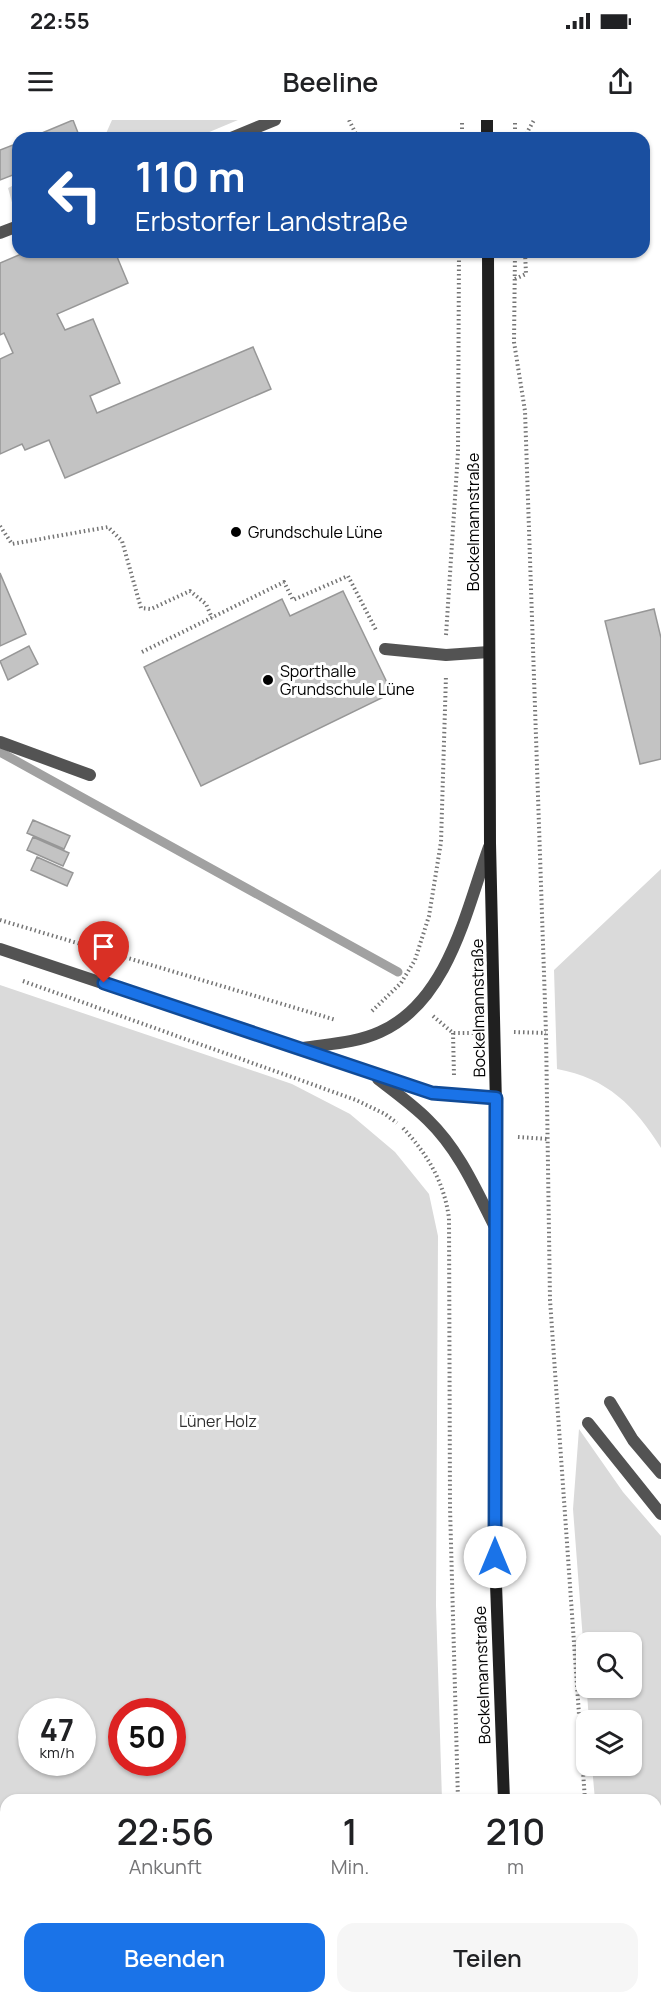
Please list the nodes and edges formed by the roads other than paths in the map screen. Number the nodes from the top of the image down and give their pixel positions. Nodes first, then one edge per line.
1 (275, 120) edge
2 (246, 132) edge
3 (488, 258) edge
4 (386, 649) road end
5 (489, 652) junction
6 (0, 742) edge
7 (90, 775) dead end
8 (490, 843) junction
9 (0, 948) edge
10 (300, 1049) junction
11 (373, 1074) junction
12 (496, 1098) junction
13 (497, 1231) junction
14 (610, 1402) dead end
15 (588, 1423) dead end
16 (661, 1473) edge
17 (661, 1514) edge
18 (504, 1794) edge

1 - 2 street
3 - 5 main road, Bockelmannstraße
4 - 5 street
5 - 8 main road, Bockelmannstraße
6 - 7 street
8 - 10 street
8 - 12 main road, Bockelmannstraße
9 - 10 street
10 - 11 street
11 - 12 street
11 - 13 street
12 - 13 main road, Bockelmannstraße
13 - 18 main road, Bockelmannstraße
14 - 16 street
15 - 17 street

